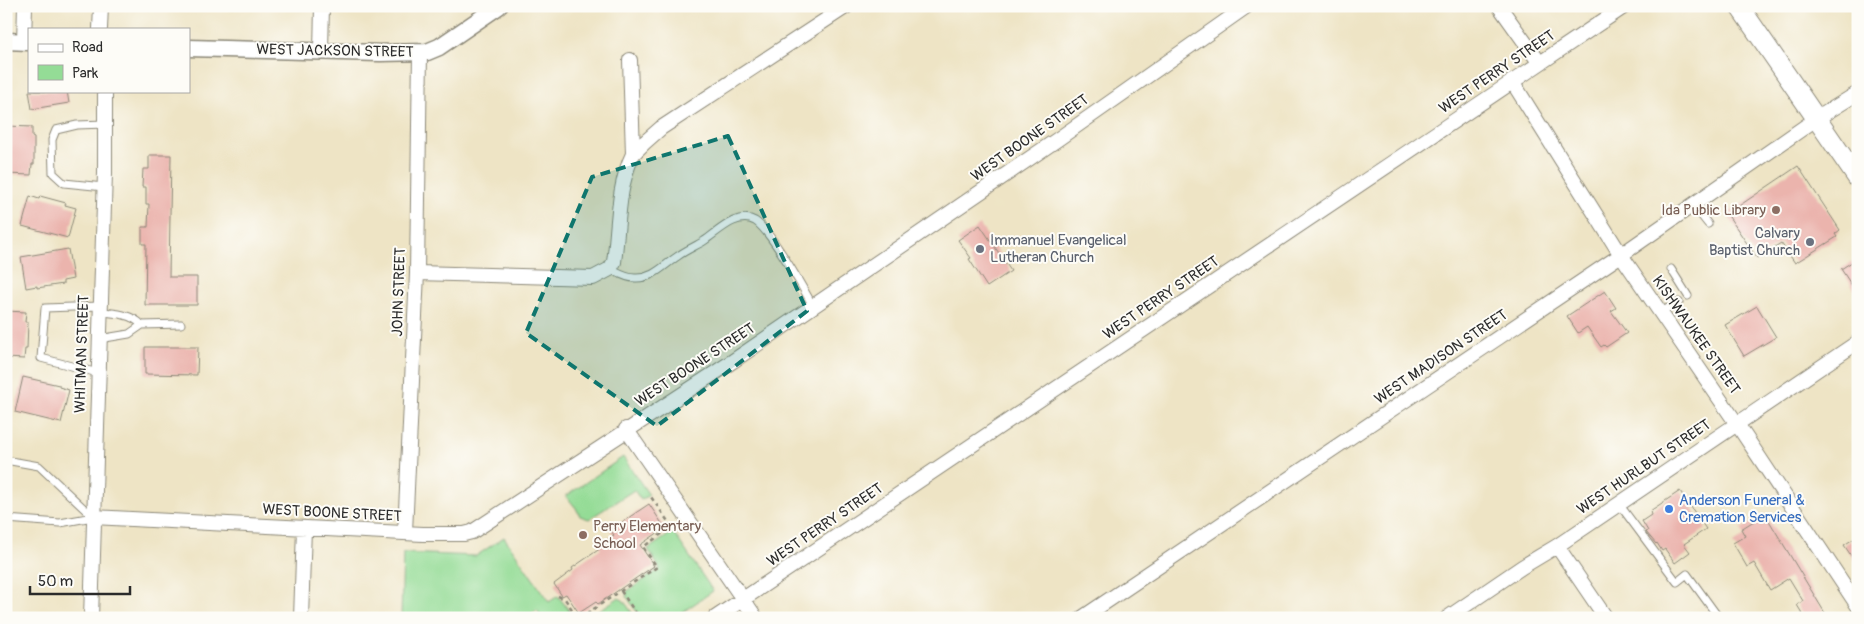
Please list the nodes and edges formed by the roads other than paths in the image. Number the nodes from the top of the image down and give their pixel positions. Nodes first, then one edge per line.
1 (25, 6) edge
2 (101, 6) edge
3 (322, 6) edge
4 (498, 6) edge
5 (847, 6) edge
6 (1247, 6) edge
7 (1499, 6) edge
8 (1625, 6) edge
9 (1739, 6) edge
10 (100, 28) edge
11 (6, 41) edge
12 (26, 42) edge
13 (190, 48) edge
14 (321, 51) junction
15 (420, 52) junction
16 (630, 60) dead end
17 (1540, 62) junction
18 (1512, 81) junction
19 (105, 92) edge
20 (1856, 98) edge
21 (1816, 119) junction
22 (105, 124) junction
23 (633, 154) junction
24 (1858, 179) edge
25 (104, 187) junction
26 (1693, 205) junction
27 (1708, 224) dead end
28 (1621, 255) junction
29 (610, 269) junction
30 (1671, 269) dead end
31 (417, 273) junction
32 (1688, 296) dead end
33 (1679, 302) dead end
34 (814, 306) junction
35 (100, 309) junction
36 (1661, 312) junction
37 (181, 324) dead end
38 (142, 325) junction
39 (99, 339) junction
40 (1858, 343) edge
41 (98, 372) junction
42 (1737, 424) junction
43 (626, 429) junction
44 (11, 461) dead end
45 (1619, 504) junction
46 (93, 517) junction
47 (6, 519) edge
48 (304, 528) junction
49 (405, 532) junction
50 (1556, 546) junction
51 (743, 599) junction
52 (1858, 606) edge
53 (91, 618) edge
54 (301, 618) edge
55 (715, 618) edge
56 (756, 618) edge
57 (1082, 618) edge
58 (1448, 618) edge
59 (1606, 618) edge
60 (1719, 618) edge

1 - 12 street
2 - 10 street
3 - 14 street
4 - 15 street, WEST JACKSON STREET
5 - 23 street
6 - 34 street, WEST BOONE STREET
7 - 17 street
8 - 17 street, WEST PERRY STREET
9 - 21 main road
11 - 12 street
13 - 14 street, WEST JACKSON STREET
14 - 15 street, WEST JACKSON STREET
15 - 31 street, JOHN STREET
16 - 23 street
17 - 18 street, WEST PERRY STREET
18 - 28 street, KISHWAUKEE STREET
18 - 51 street, WEST PERRY STREET
19 - 22 street, WHITMAN STREET
20 - 21 street, WEST MADISON STREET
21 - 24 main road
21 - 26 street, WEST MADISON STREET
22 - 25 street, WHITMAN STREET
22 - 25 lane
23 - 29 street
25 - 35 street, WHITMAN STREET
26 - 27 lane
26 - 28 street, WEST MADISON STREET
28 - 36 street, KISHWAUKEE STREET
28 - 57 street, WEST MADISON STREET
29 - 31 street
29 - 34 lane
30 - 32 lane
31 - 49 street, JOHN STREET
33 - 36 lane
34 - 43 street, WEST BOONE STREET
35 - 38 lane
35 - 39 street, WHITMAN STREET
35 - 41 lane
36 - 42 street, KISHWAUKEE STREET
37 - 38 lane
38 - 39 lane
39 - 41 street, WHITMAN STREET
40 - 42 street, WEST HURLBUT STREET
41 - 46 street, WHITMAN STREET
42 - 45 street, WEST HURLBUT STREET
42 - 52 street, KISHWAUKEE STREET
43 - 49 street, WEST BOONE STREET
43 - 51 street
44 - 46 lane
45 - 50 street, WEST HURLBUT STREET
45 - 60 lane
46 - 47 lane
46 - 48 street, WEST BOONE STREET
46 - 53 street, WHITMAN STREET
48 - 49 street, WEST BOONE STREET
48 - 54 street
50 - 58 street, WEST HURLBUT STREET
50 - 59 street
51 - 55 street, WEST PERRY STREET
51 - 56 street

